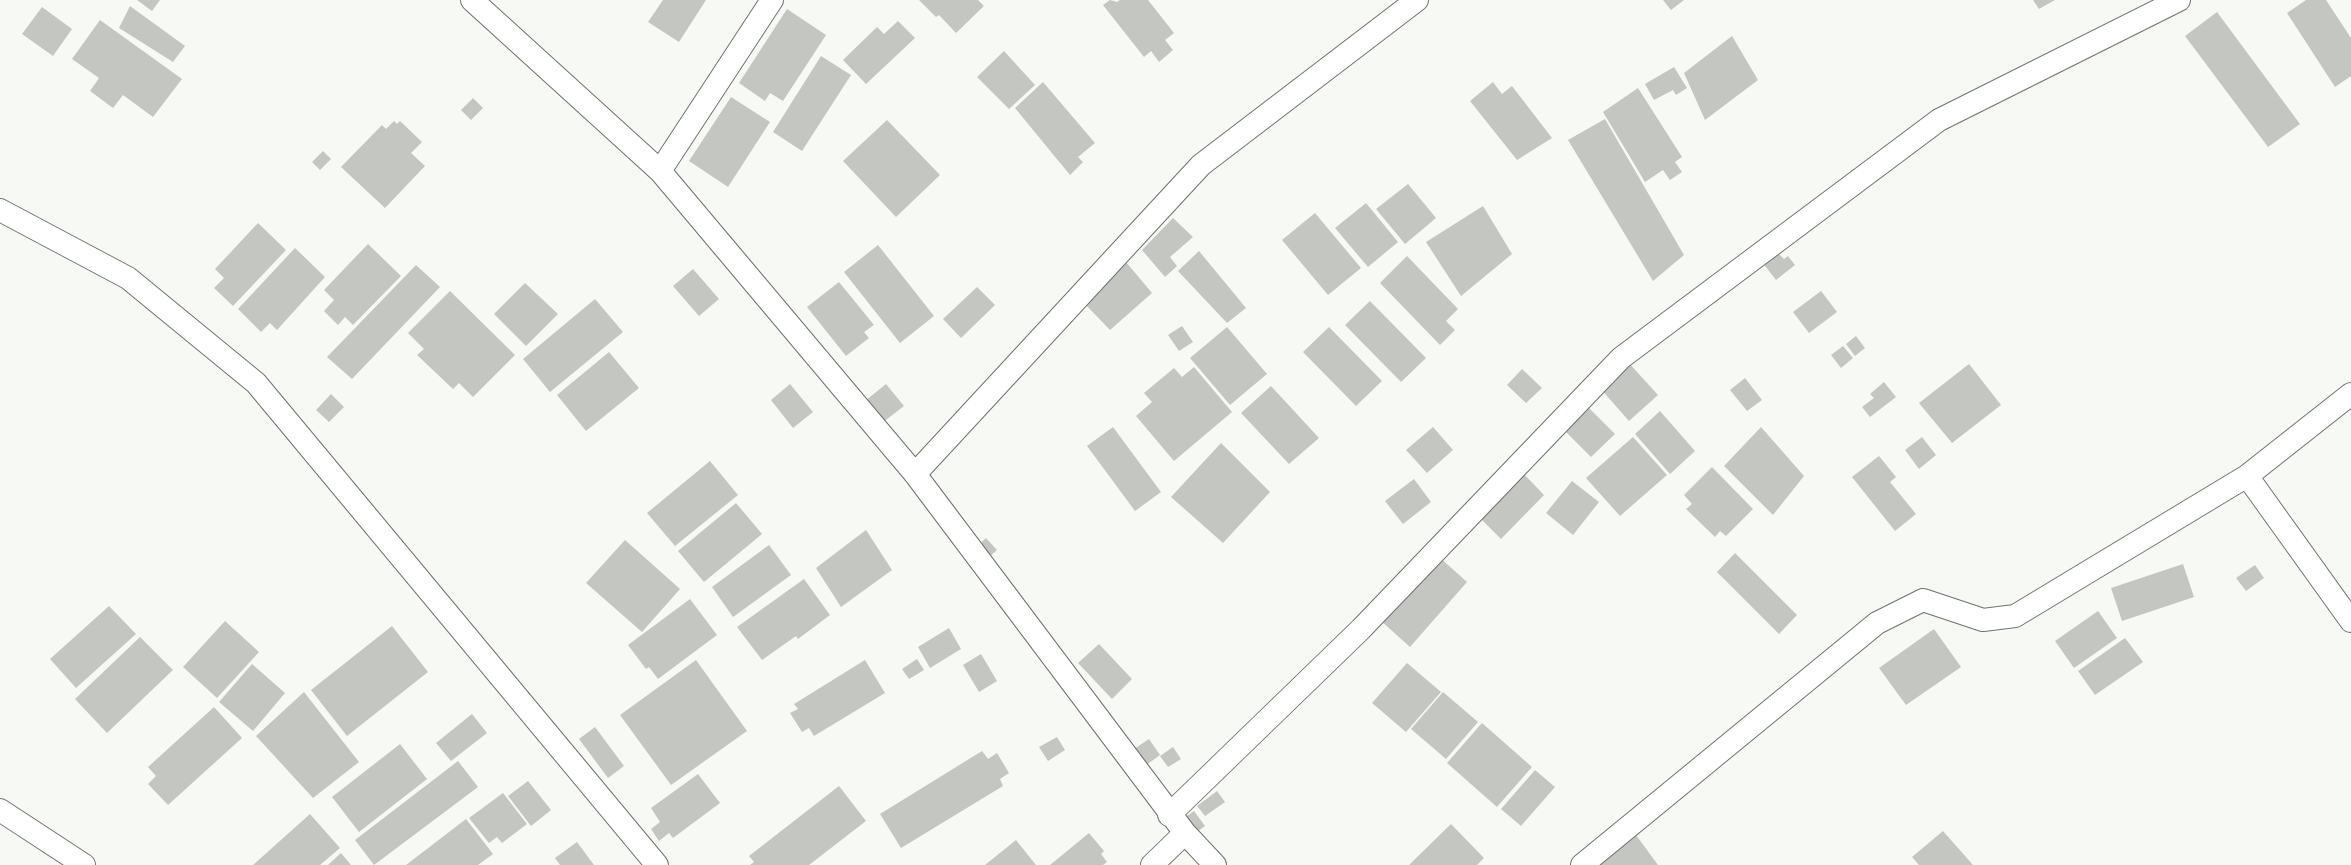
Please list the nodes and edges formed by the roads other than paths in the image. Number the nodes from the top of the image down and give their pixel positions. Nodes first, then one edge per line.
1 (472, 0) edge
2 (772, 0) edge
3 (1417, 0) edge
4 (2178, 0) edge
5 (660, 171) junction
6 (0, 210) edge
7 (2351, 394) edge
8 (915, 474) junction
9 (2247, 476) junction
10 (2351, 621) edge
11 (0, 810) edge
12 (1169, 815) junction
13 (1185, 833) junction
14 (84, 865) edge
15 (657, 865) edge
16 (1152, 865) edge
17 (1215, 865) edge
18 (1582, 865) edge

1 - 5 street
2 - 5 street
3 - 8 street
4 - 12 street
5 - 8 street
6 - 15 street
7 - 9 street
8 - 12 street
9 - 10 street
9 - 18 street
11 - 14 street
12 - 13 street
13 - 16 street
13 - 17 street

